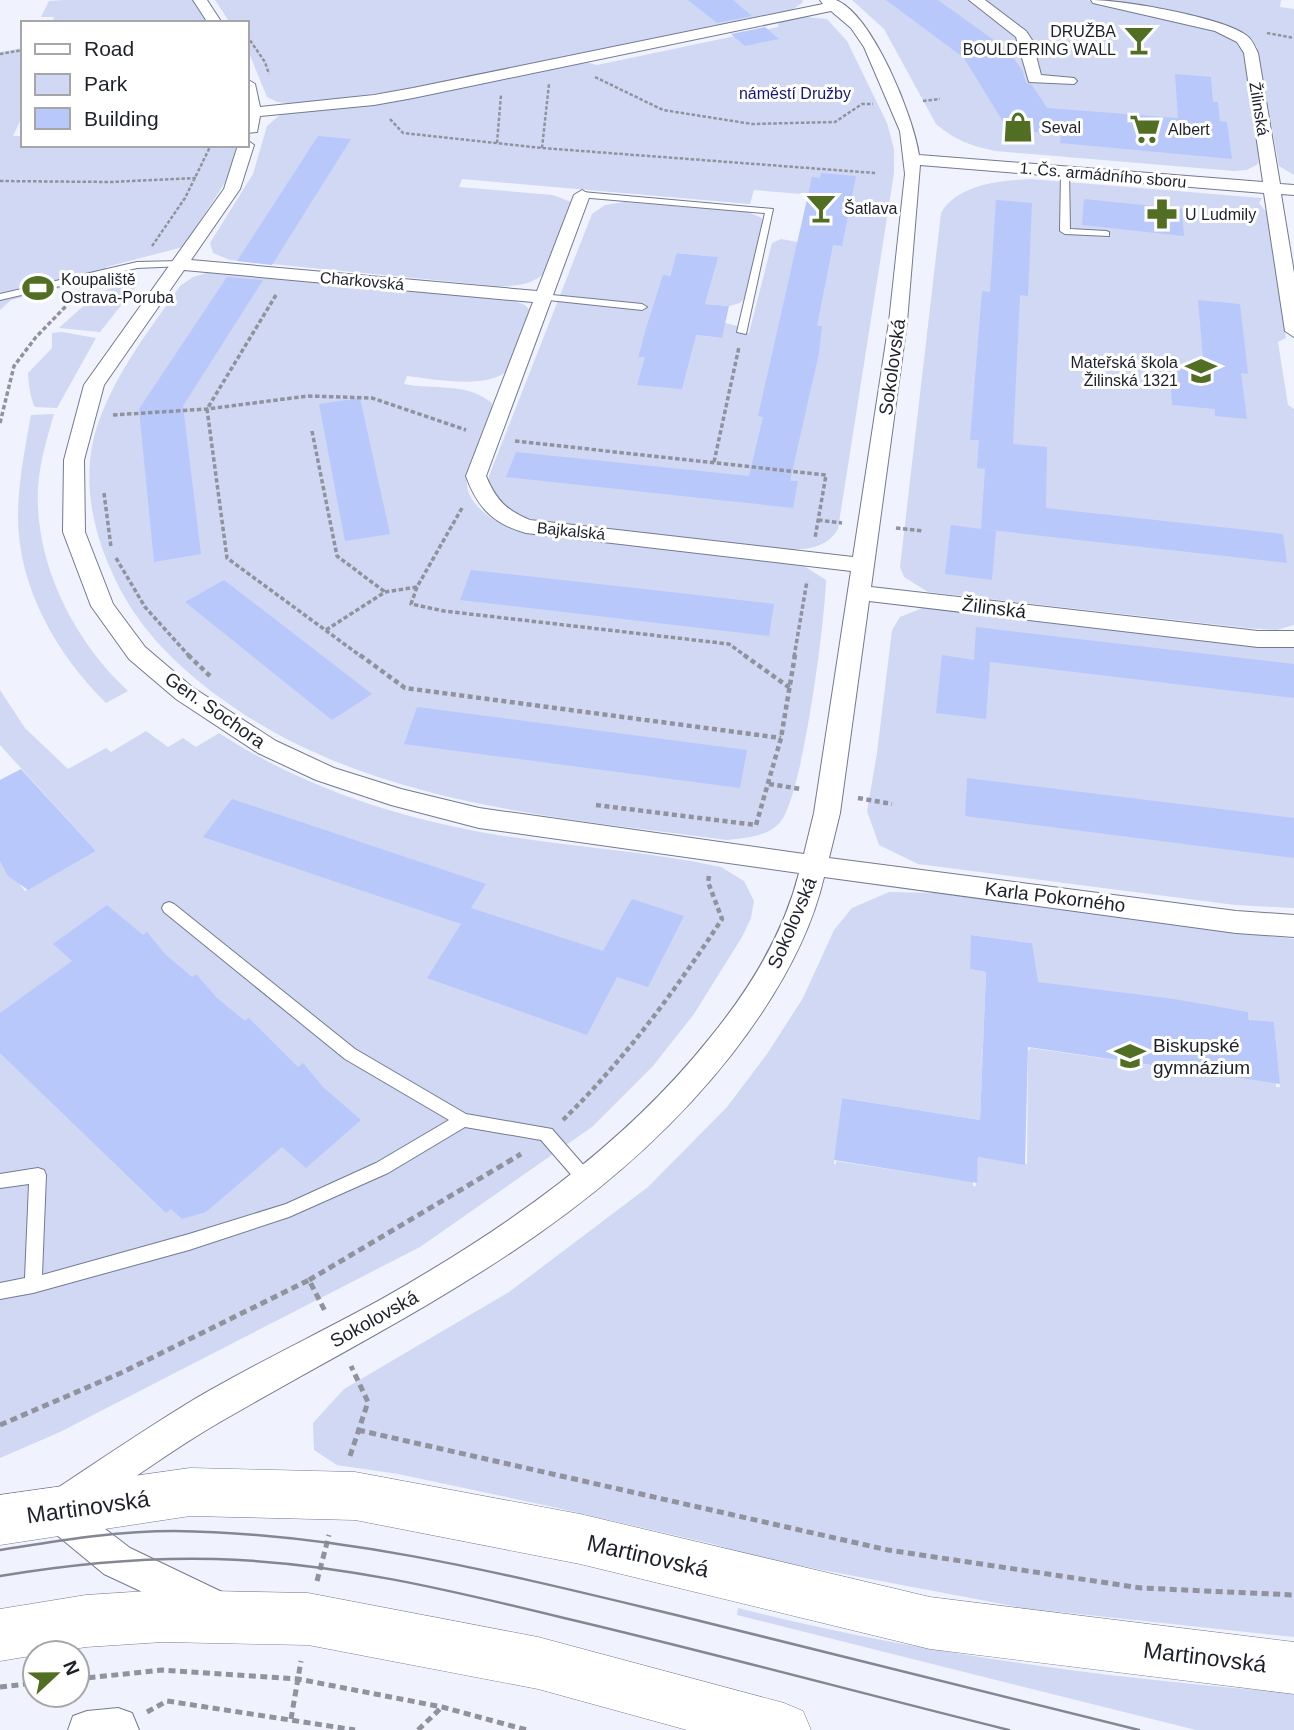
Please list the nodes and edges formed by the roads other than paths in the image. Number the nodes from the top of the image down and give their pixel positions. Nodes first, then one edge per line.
1 (200, 0) edge
2 (976, 0) edge
3 (1098, 0) edge
4 (831, 3) edge
5 (214, 21) edge
6 (1069, 81) dead end
7 (248, 88) edge
8 (253, 112) junction
9 (248, 140) edge
10 (246, 147) edge
11 (913, 159) junction
12 (1065, 172) junction
13 (1272, 188) junction
14 (1294, 190) edge
15 (582, 195) joint
16 (1106, 234) dead end
17 (181, 264) junction
18 (0, 297) edge
19 (542, 298) junction
20 (642, 307) dead end
21 (1294, 331) edge
22 (742, 332) road end
23 (864, 565) junction
24 (860, 593) junction
25 (1294, 639) edge
26 (815, 866) junction
27 (169, 908) dead end
28 (1294, 926) edge
29 (463, 1120) junction
30 (0, 1181) edge
31 (587, 1181) junction
32 (33, 1285) junction
33 (0, 1291) edge
34 (53, 1510) junction
35 (0, 1520) edge
36 (0, 1544) edge
37 (240, 1619) junction
38 (0, 1635) edge
39 (1294, 1668) edge
40 (784, 1730) edge

1 - 5 street
2 - 6 street
3 - 13 street, Žilinská
4 - 8 street
4 - 11 street, Sokolovská
7 - 8 street, Gen. Sochora
8 - 9 street, Gen. Sochora
10 - 17 street, Gen. Sochora
11 - 12 street, 1. Čs. armádního sboru
11 - 23 street, Sokolovská
12 - 13 street, 1. Čs. armádního sboru
12 - 16 lane
13 - 14 street, 1. Čs. armádního sboru
13 - 21 street, Žilinská
15 - 19 street
15 - 22 lane
17 - 18 lane
17 - 19 street, Charkovská
17 - 26 street, Gen. Sochora
19 - 20 lane
19 - 23 street, Bajkalská
23 - 24 street, Sokolovská
24 - 25 street, Žilinská
24 - 26 street, Sokolovská
26 - 28 street, Karla Pokorného
26 - 31 street, Sokolovská
27 - 29 lane
29 - 31 lane
29 - 32 lane
30 - 32 lane
31 - 34 street, Sokolovská
32 - 33 lane
34 - 35 street, Martinovská
34 - 36 street, Sokolovská
34 - 37 street
34 - 39 street, Martinovská
37 - 38 street
37 - 40 street

